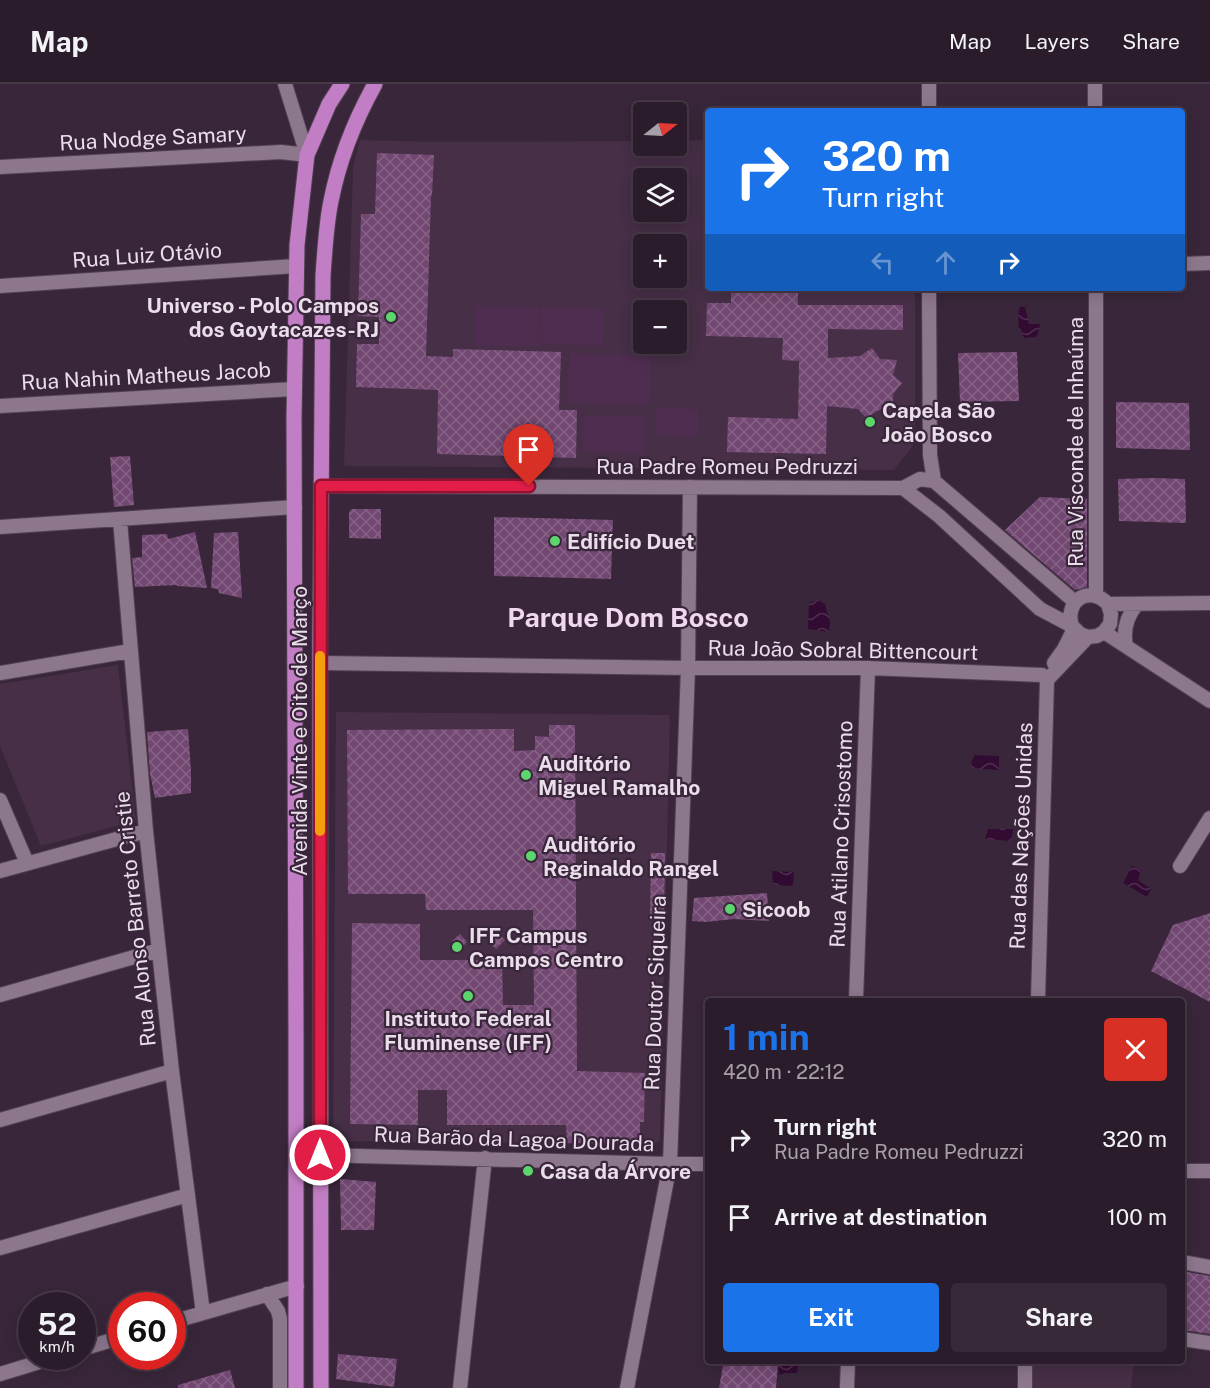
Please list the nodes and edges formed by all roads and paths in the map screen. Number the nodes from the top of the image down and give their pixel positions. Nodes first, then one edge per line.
1 (285, 84) edge
2 (342, 84) edge
3 (375, 84) edge
4 (929, 84) edge
5 (1095, 84) edge
6 (929, 108) edge
7 (1095, 108) edge
8 (308, 155) junction
9 (0, 167) edge
10 (1210, 263) edge
11 (1185, 264) edge
12 (296, 266) junction
13 (0, 286) edge
14 (929, 291) edge
15 (1096, 291) edge
16 (295, 360) junction
17 (294, 389) junction
18 (0, 406) edge
19 (930, 454) junction
20 (920, 479) junction
21 (934, 481) junction
22 (321, 486) junction
23 (690, 487) junction
24 (903, 488) junction
25 (295, 507) junction
26 (120, 520) junction
27 (0, 527) edge
28 (1102, 600) junction
29 (1075, 602) junction
30 (1210, 603) edge
31 (1137, 604) junction
32 (1079, 631) junction
33 (1104, 632) junction
34 (320, 639) junction
35 (1126, 646) junction
36 (130, 651) junction
37 (320, 663) junction
38 (688, 668) junction
39 (868, 668) junction
40 (0, 673) edge
41 (1044, 677) junction
42 (1210, 701) edge
43 (0, 800) edge
44 (1210, 818) edge
45 (146, 831) junction
46 (27, 863) junction
47 (1180, 866) dead end
48 (0, 871) edge
49 (159, 950) junction
50 (0, 995) edge
51 (856, 998) edge
52 (1038, 998) edge
53 (297, 1035) junction
54 (172, 1071) junction
55 (0, 1120) edge
56 (320, 1155) junction
57 (485, 1158) junction
58 (670, 1164) junction
59 (705, 1164) edge
60 (1185, 1171) edge
61 (1210, 1172) edge
62 (188, 1195) junction
63 (0, 1248) edge
64 (1185, 1263) edge
65 (1210, 1267) edge
66 (297, 1286) junction
67 (267, 1294) junction
68 (203, 1313) junction
69 (186, 1318) edge
70 (1185, 1339) edge
71 (1210, 1343) edge
72 (848, 1364) edge
73 (1025, 1364) edge
74 (18, 1369) edge
75 (0, 1374) edge
76 (280, 1388) edge
77 (296, 1388) edge
78 (321, 1388) edge
79 (460, 1388) edge
80 (627, 1388) edge
81 (847, 1388) edge
82 (1025, 1388) edge

1 - 8 street
2 - 8 main road, Avenida Vinte e Oito de Março
3 - 22 main road, Avenida Vinte e Oito de Março
4 - 6 street
5 - 7 street
8 - 9 street, Rua Nodge Samary
8 - 12 main road, Avenida Vinte e Oito de Março
10 - 11 street
12 - 13 street, Rua Luiz Otávio
12 - 16 main road, Avenida Vinte e Oito de Março
14 - 19 street
15 - 28 street, Rua Visconde de Inhaúma
16 - 17 main road, Avenida Vinte e Oito de Março
16 - 22 main road
17 - 18 street, Rua Nahin Matheus Jacob
17 - 25 main road, Avenida Vinte e Oito de Março
19 - 20 street
19 - 21 street
20 - 21 street
20 - 24 street
21 - 29 street
22 - 23 street, Rua Padre Romeu Pedruzzi
22 - 34 main road, Avenida Vinte e Oito de Março
23 - 24 street, Rua Padre Romeu Pedruzzi
23 - 38 street, Rua Doutor Siqueira
24 - 32 street
25 - 26 street
25 - 34 main road
25 - 53 main road, Avenida Vinte e Oito de Março
26 - 27 street
26 - 36 street, Rua Alonso Barreto Cristie
28 - 29 street
28 - 31 street
28 - 33 street
29 - 32 street
30 - 31 street
31 - 35 street
32 - 33 street
32 - 41 street
33 - 35 street
34 - 37 main road, Avenida Vinte e Oito de Março
35 - 42 street
36 - 40 street
36 - 45 street, Rua Alonso Barreto Cristie
37 - 38 street, Rua João Sobral Bittencourt
37 - 56 main road, Avenida Vinte e Oito de Março
38 - 39 street, Rua João Sobral Bittencourt
38 - 58 street, Rua Doutor Siqueira
39 - 41 street, Rua João Sobral Bittencourt
39 - 51 street, Rua Atilano Crisostomo
41 - 52 street, Rua das Nações Unidas
43 - 46 street
44 - 47 street
45 - 46 street
45 - 49 street, Rua Alonso Barreto Cristie
46 - 48 street
49 - 50 street
49 - 54 street, Rua Alonso Barreto Cristie
53 - 56 main road
53 - 66 main road, Avenida Vinte e Oito de Março
54 - 55 street
54 - 62 street, Rua Alonso Barreto Cristie
56 - 57 street, Rua Barão da Lagoa Dourada
56 - 78 main road, Avenida Vinte e Oito de Março
57 - 58 street, Rua Barão da Lagoa Dourada
57 - 79 street
58 - 59 street, Rua Barão da Lagoa Dourada
58 - 80 street, Rua Doutor Siqueira
60 - 61 street
62 - 63 street
62 - 68 street, Rua Alonso Barreto Cristie
64 - 65 street
66 - 67 street
66 - 77 main road, Avenida Vinte e Oito de Março
67 - 68 street
67 - 76 street
68 - 69 street
70 - 71 street
72 - 81 street
73 - 82 street
74 - 75 street

